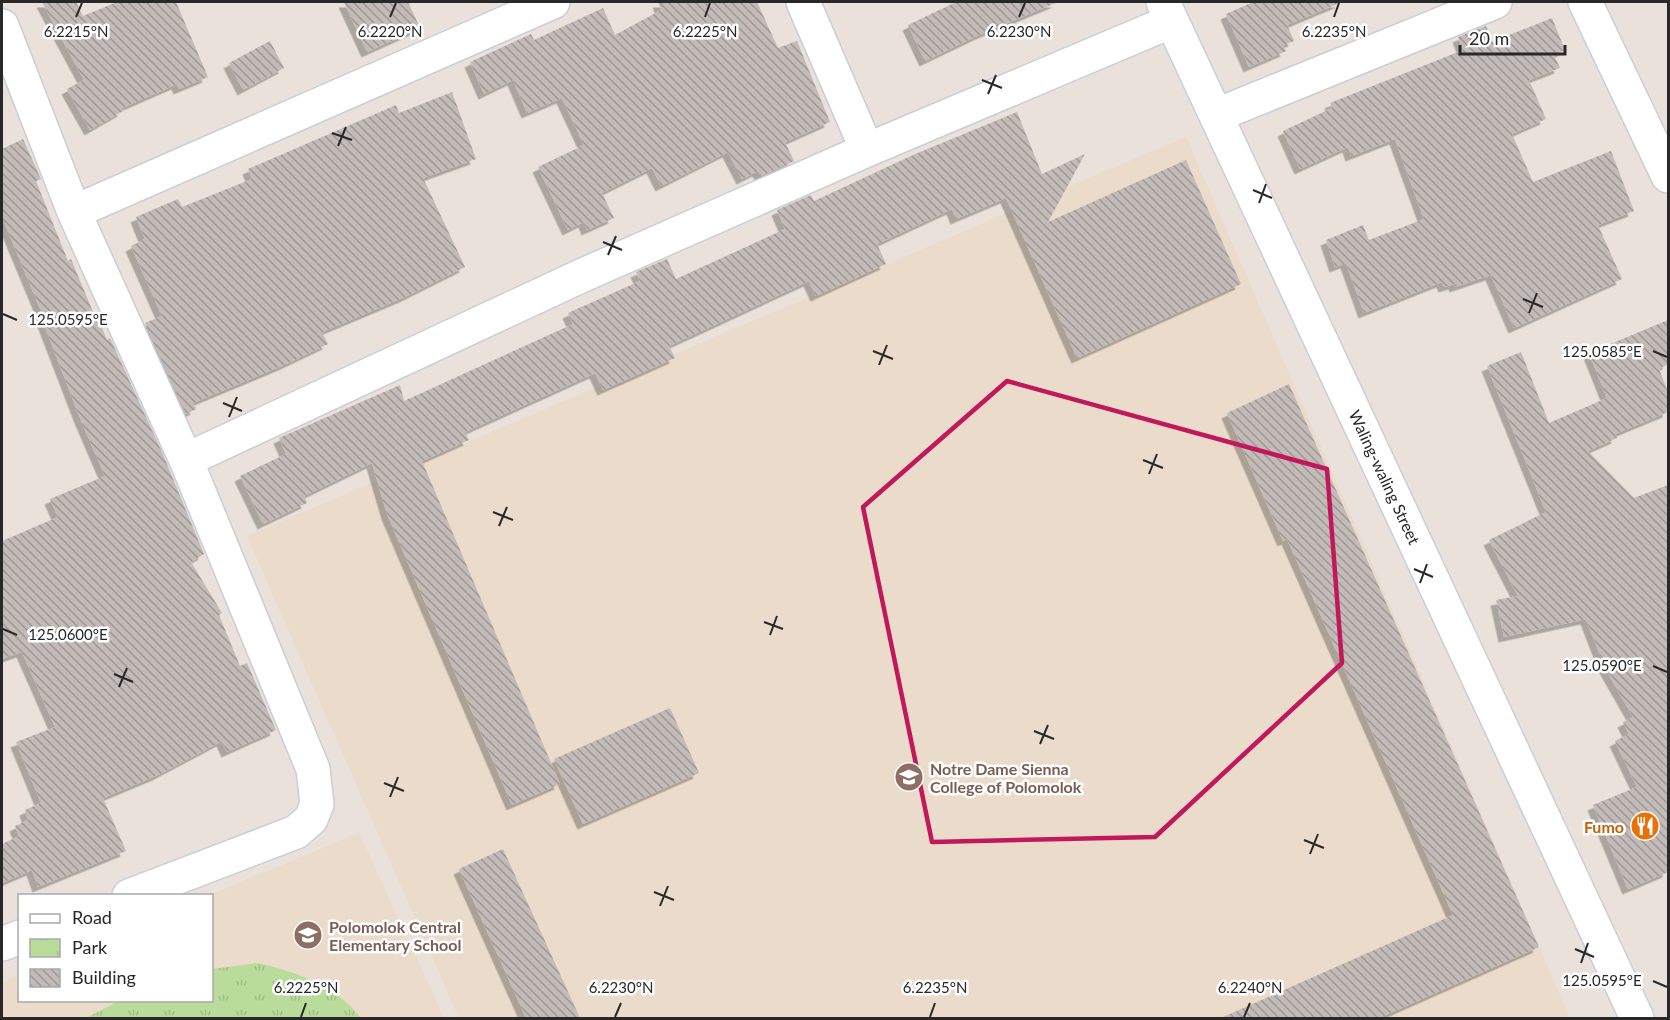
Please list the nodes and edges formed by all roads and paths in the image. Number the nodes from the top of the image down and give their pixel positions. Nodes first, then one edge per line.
1 (553, 2) edge
2 (803, 2) edge
3 (1495, 2) edge
4 (1585, 2) edge
5 (1167, 11) edge
6 (2, 26) edge
7 (1217, 115) junction
8 (867, 150) junction
9 (1668, 176) edge
10 (74, 212) junction
11 (186, 460) junction
12 (134, 894) edge
13 (18, 938) edge
14 (2, 944) edge
15 (1637, 1018) edge

1 - 10 street
2 - 8 street
3 - 7 street
4 - 9 street
5 - 7 street, Waling-waling Street
5 - 8 street
6 - 10 street
7 - 15 street, Waling-waling Street
8 - 11 street
10 - 11 street
11 - 12 street
13 - 14 street

